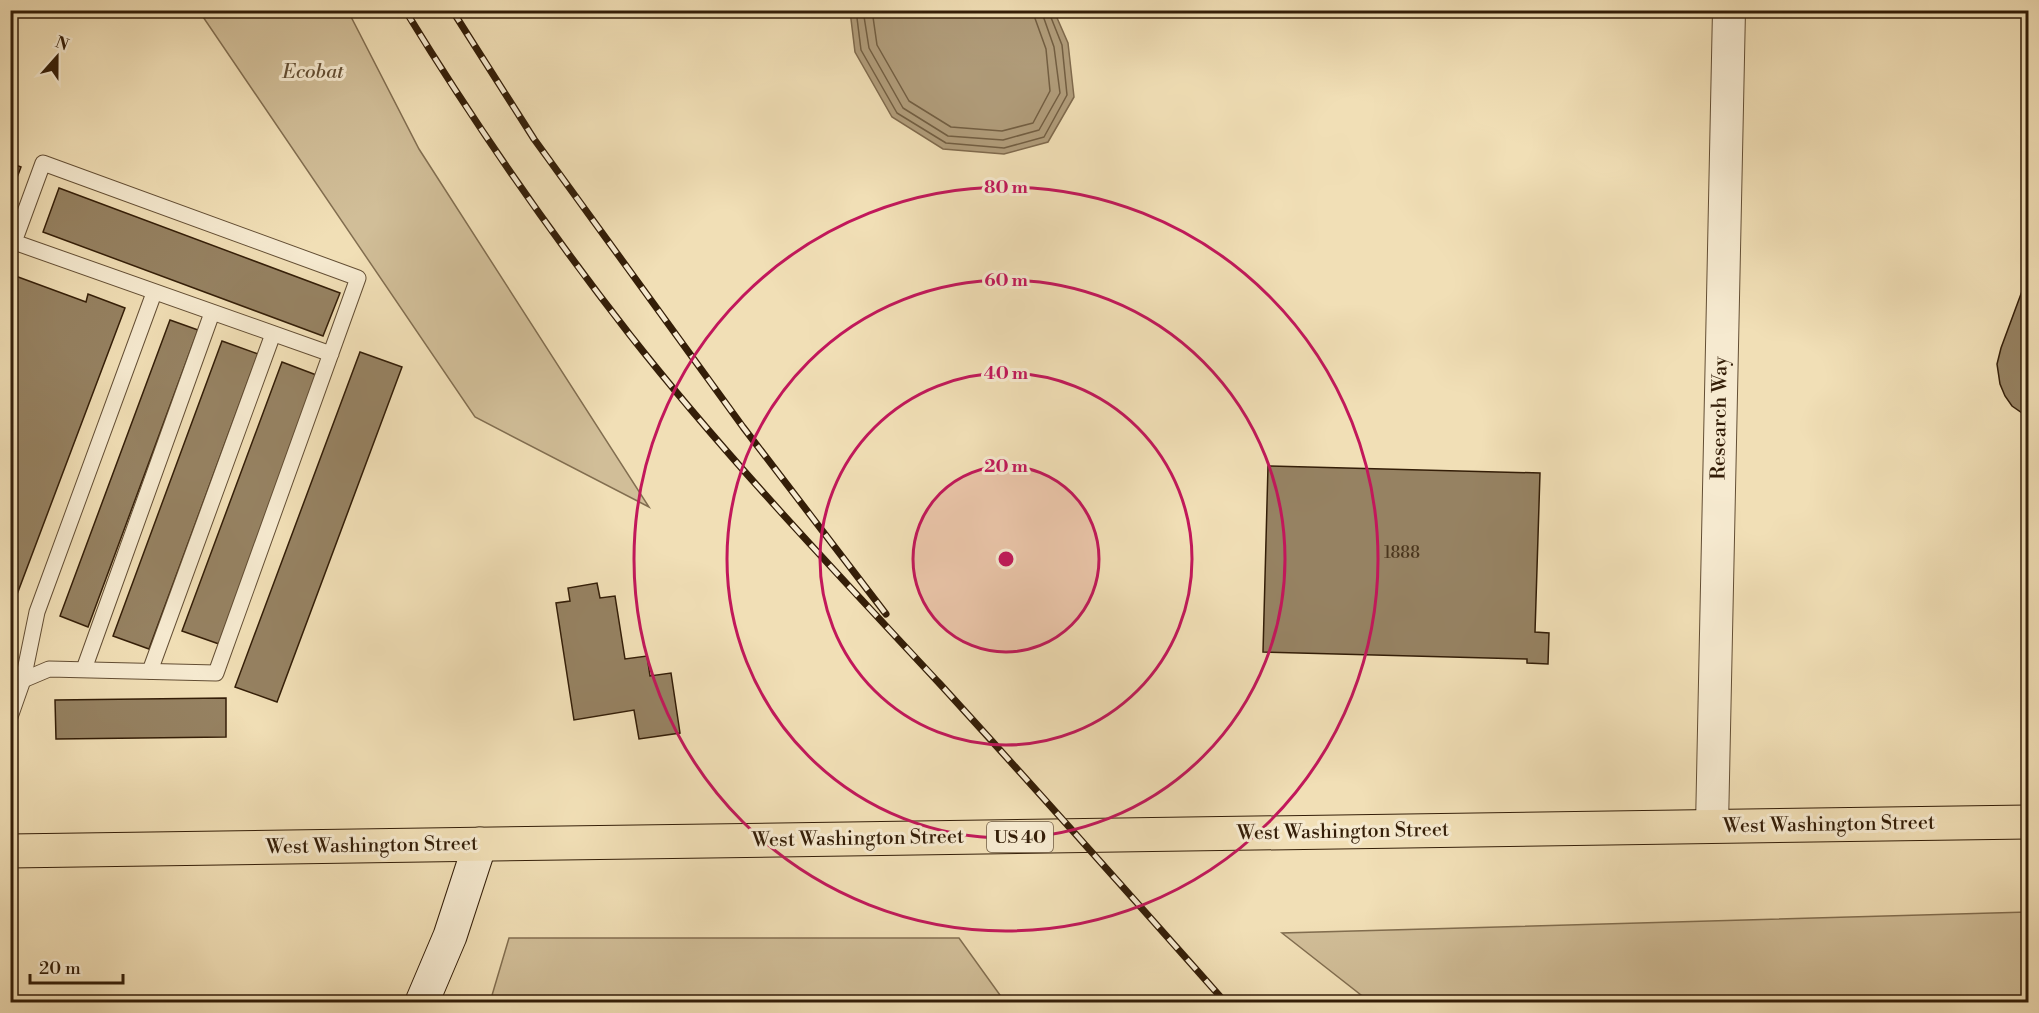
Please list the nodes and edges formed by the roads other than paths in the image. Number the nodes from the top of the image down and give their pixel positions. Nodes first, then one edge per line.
1 (1729, 10) edge
2 (154, 293) junction
3 (212, 313) junction
4 (273, 334) junction
5 (332, 354) junction
6 (84, 669) junction
7 (150, 671) junction
8 (17, 677) edge
9 (10, 717) edge
10 (2028, 822) edge
11 (1712, 826) junction
12 (480, 844) junction
13 (10, 851) edge
14 (422, 1002) edge

1 - 11 street, Research Way
2 - 3 lane
2 - 5 lane
2 - 8 lane
3 - 4 lane
3 - 6 lane
4 - 5 lane
4 - 7 lane
5 - 7 lane
6 - 7 lane
6 - 8 lane
8 - 9 lane
10 - 11 main road, West Washington Street / US 40
11 - 12 main road, West Washington Street / US 40
12 - 13 main road, West Washington Street / US 40
12 - 14 street

